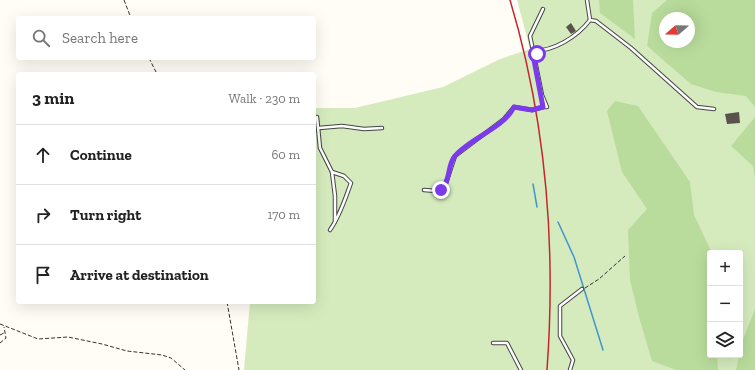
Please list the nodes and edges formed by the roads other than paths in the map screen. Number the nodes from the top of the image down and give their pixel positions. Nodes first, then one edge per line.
1 (587, 0) edge
2 (543, 9) dead end
3 (590, 15) junction
4 (590, 20) junction
5 (596, 21) junction
6 (532, 52) junction
7 (539, 52) junction
8 (534, 60) junction
9 (714, 110) dead end
10 (317, 117) dead end
11 (319, 128) junction
12 (382, 128) dead end
13 (332, 172) junction
14 (424, 190) dead end
15 (335, 222) junction
16 (330, 230) dead end
17 (582, 289) dead end
18 (493, 343) dead end
19 (521, 370) edge
20 (570, 370) edge

1 - 3 lane
2 - 6 lane
3 - 4 lane
3 - 5 lane
4 - 5 lane
4 - 7 lane
5 - 9 lane
6 - 7 lane
6 - 8 lane
7 - 8 lane
8 - 14 lane
10 - 11 lane
11 - 12 lane
11 - 13 lane
13 - 15 lane
13 - 15 lane
15 - 16 lane
17 - 20 lane
18 - 19 lane

